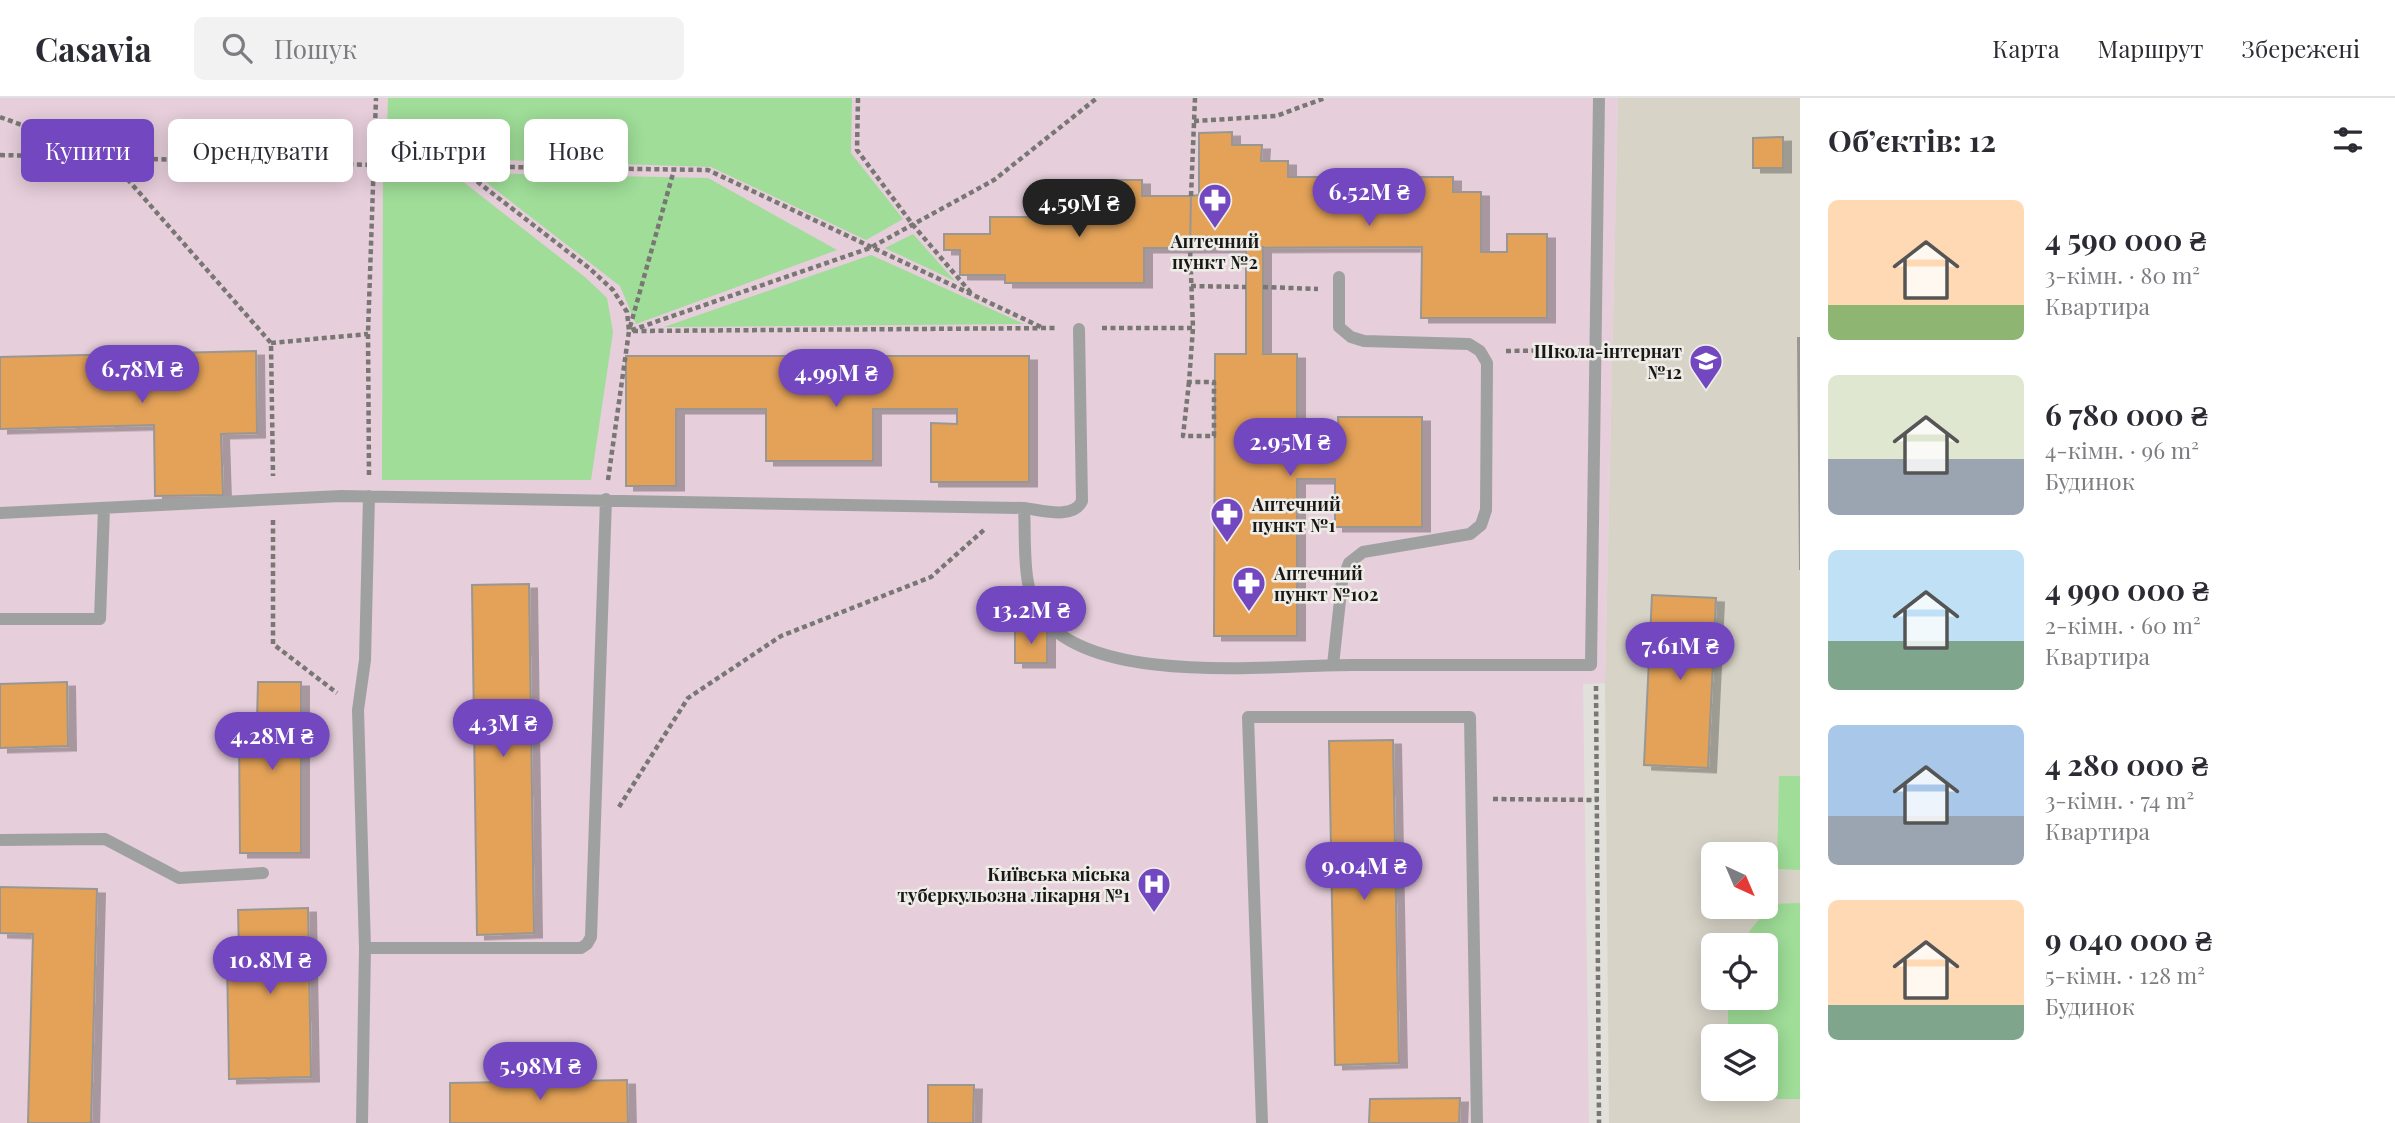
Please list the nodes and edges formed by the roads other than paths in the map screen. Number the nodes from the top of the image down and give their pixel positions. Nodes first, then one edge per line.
1 (1599, 98) edge
2 (1340, 283) road end
3 (1079, 328) road end
4 (369, 496) junction
5 (606, 499) junction
6 (104, 508) junction
7 (1024, 508) junction
8 (0, 513) edge
9 (0, 619) edge
10 (1333, 665) junction
11 (0, 840) edge
12 (263, 873) dead end
13 (365, 948) junction
14 (362, 1123) edge
15 (1262, 1123) edge
16 (1477, 1123) edge

1 - 10 lane
2 - 10 lane
3 - 7 lane
4 - 5 lane
4 - 6 lane
4 - 13 lane
5 - 7 lane
5 - 13 lane
6 - 8 lane
6 - 9 lane
7 - 10 lane
11 - 12 lane
13 - 14 lane
15 - 16 lane

